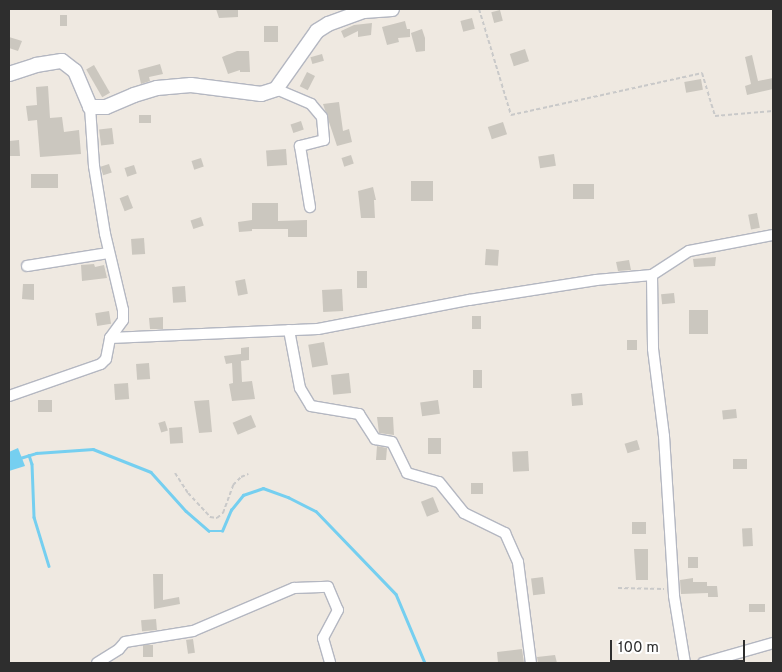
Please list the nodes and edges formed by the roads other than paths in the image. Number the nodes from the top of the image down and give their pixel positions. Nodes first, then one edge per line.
1 (392, 9) edge
2 (9, 74) edge
3 (276, 88) junction
4 (90, 107) junction
5 (310, 207) dead end
6 (773, 235) edge
7 (108, 253) junction
8 (27, 266) dead end
9 (652, 276) junction
10 (289, 330) junction
11 (110, 338) junction
12 (9, 396) edge
13 (773, 643) edge
14 (98, 663) edge
15 (330, 663) edge
16 (532, 663) edge
17 (684, 663) edge
18 (703, 663) edge

1 - 3 street
2 - 4 street
3 - 4 street
3 - 5 street
4 - 7 street
6 - 9 street
7 - 8 street
7 - 11 street
9 - 10 street
9 - 17 street
10 - 11 street
10 - 16 street
11 - 12 street
13 - 18 street
14 - 15 street

